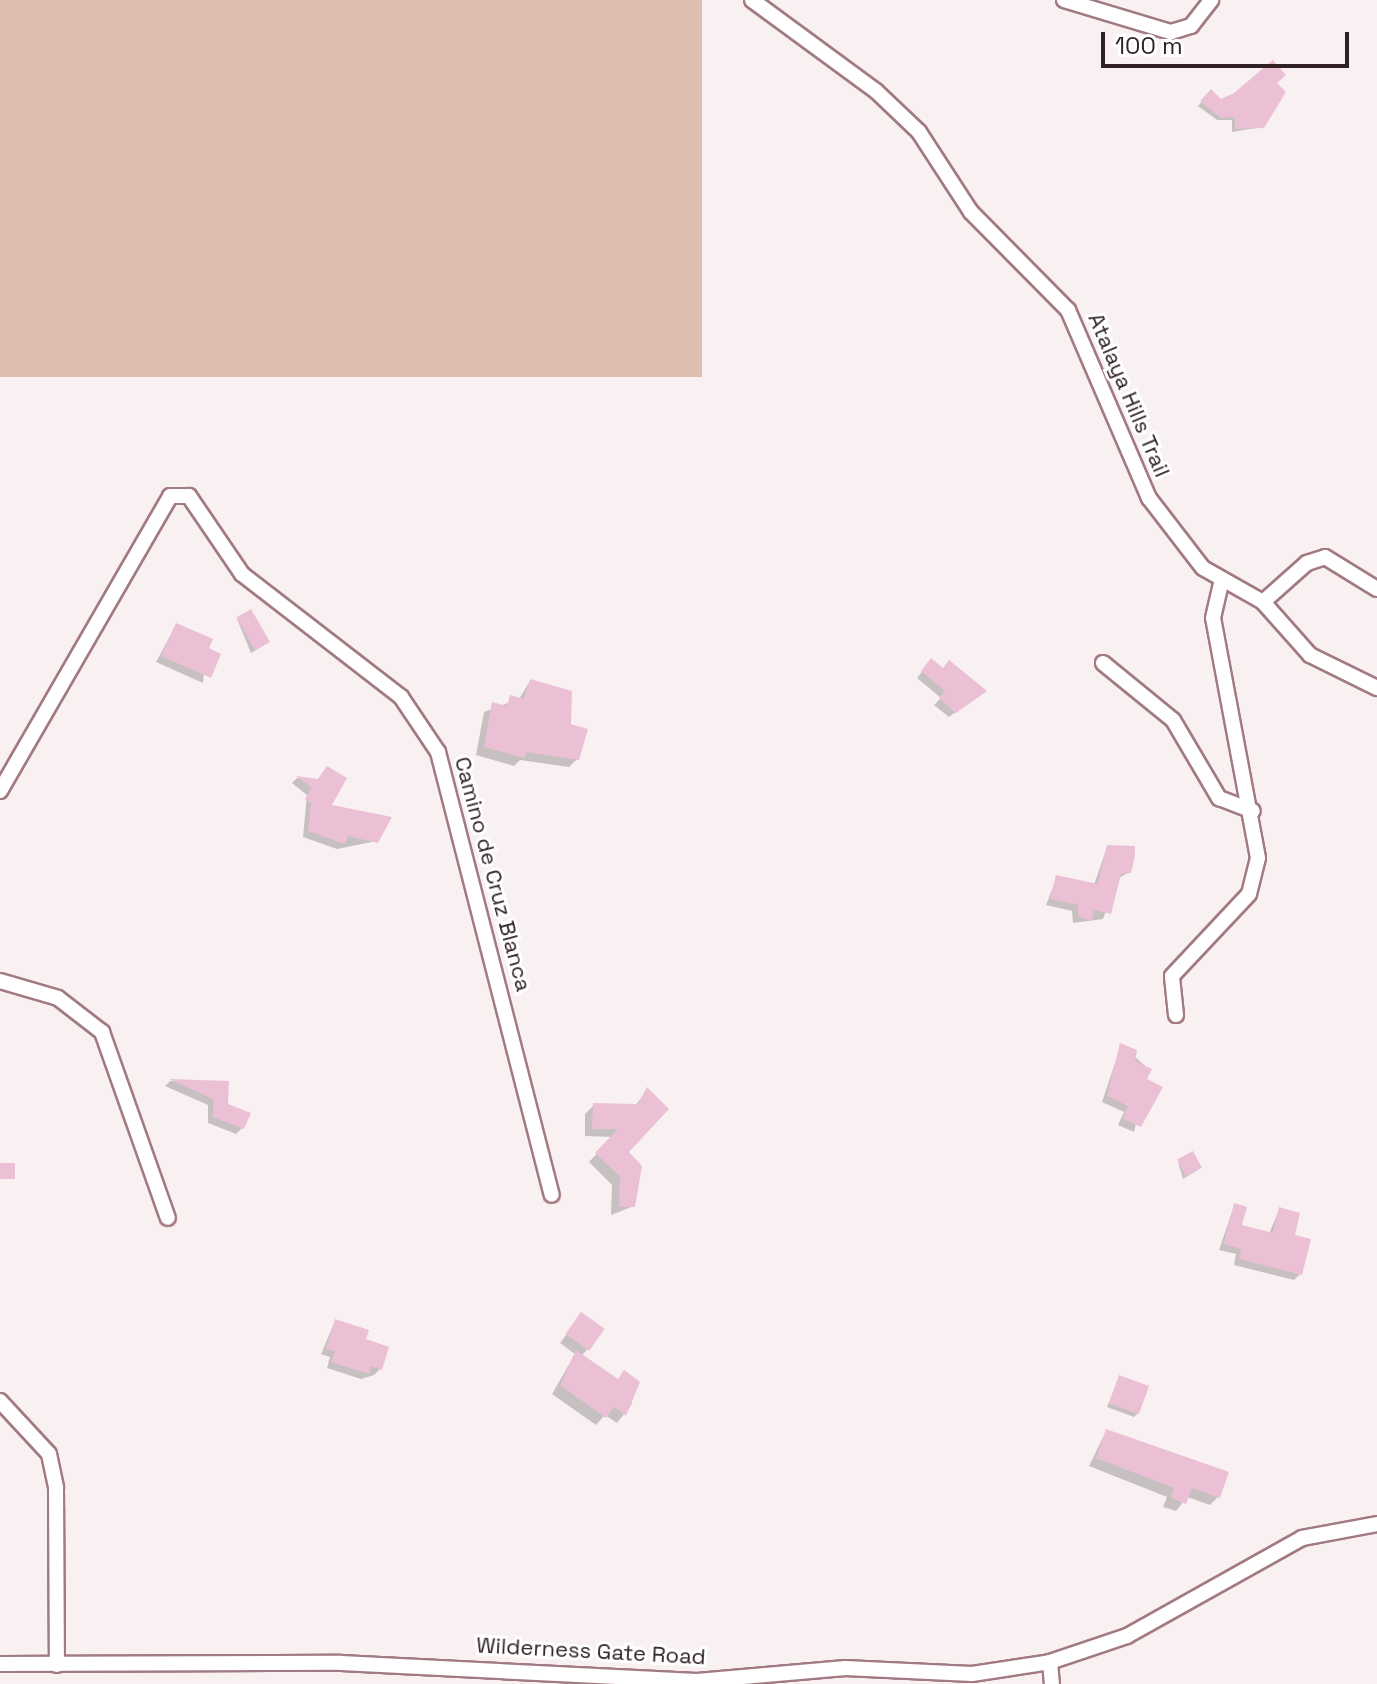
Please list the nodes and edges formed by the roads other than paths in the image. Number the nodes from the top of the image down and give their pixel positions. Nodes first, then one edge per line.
1 (752, 0) edge
2 (1064, 0) edge
3 (1211, 0) edge
4 (1222, 580) junction
5 (1377, 589) edge
6 (1263, 602) junction
7 (1103, 663) dead end
8 (1377, 688) edge
9 (0, 791) edge
10 (1253, 811) junction
11 (0, 981) edge
12 (1176, 1015) dead end
13 (552, 1195) dead end
14 (168, 1218) dead end
15 (0, 1401) edge
16 (1377, 1524) edge
17 (1050, 1662) junction
18 (0, 1664) edge
19 (57, 1665) junction
20 (1052, 1684) edge

1 - 4 street, Atalaya Hills Trail
2 - 3 street
4 - 6 street
4 - 10 street
5 - 6 street
6 - 8 street
7 - 10 street
9 - 13 street, Camino de Cruz Blanca
10 - 12 street
11 - 14 street
15 - 19 street
16 - 17 street, Wilderness Gate Road
17 - 19 street, Wilderness Gate Road
17 - 20 street
18 - 19 street

